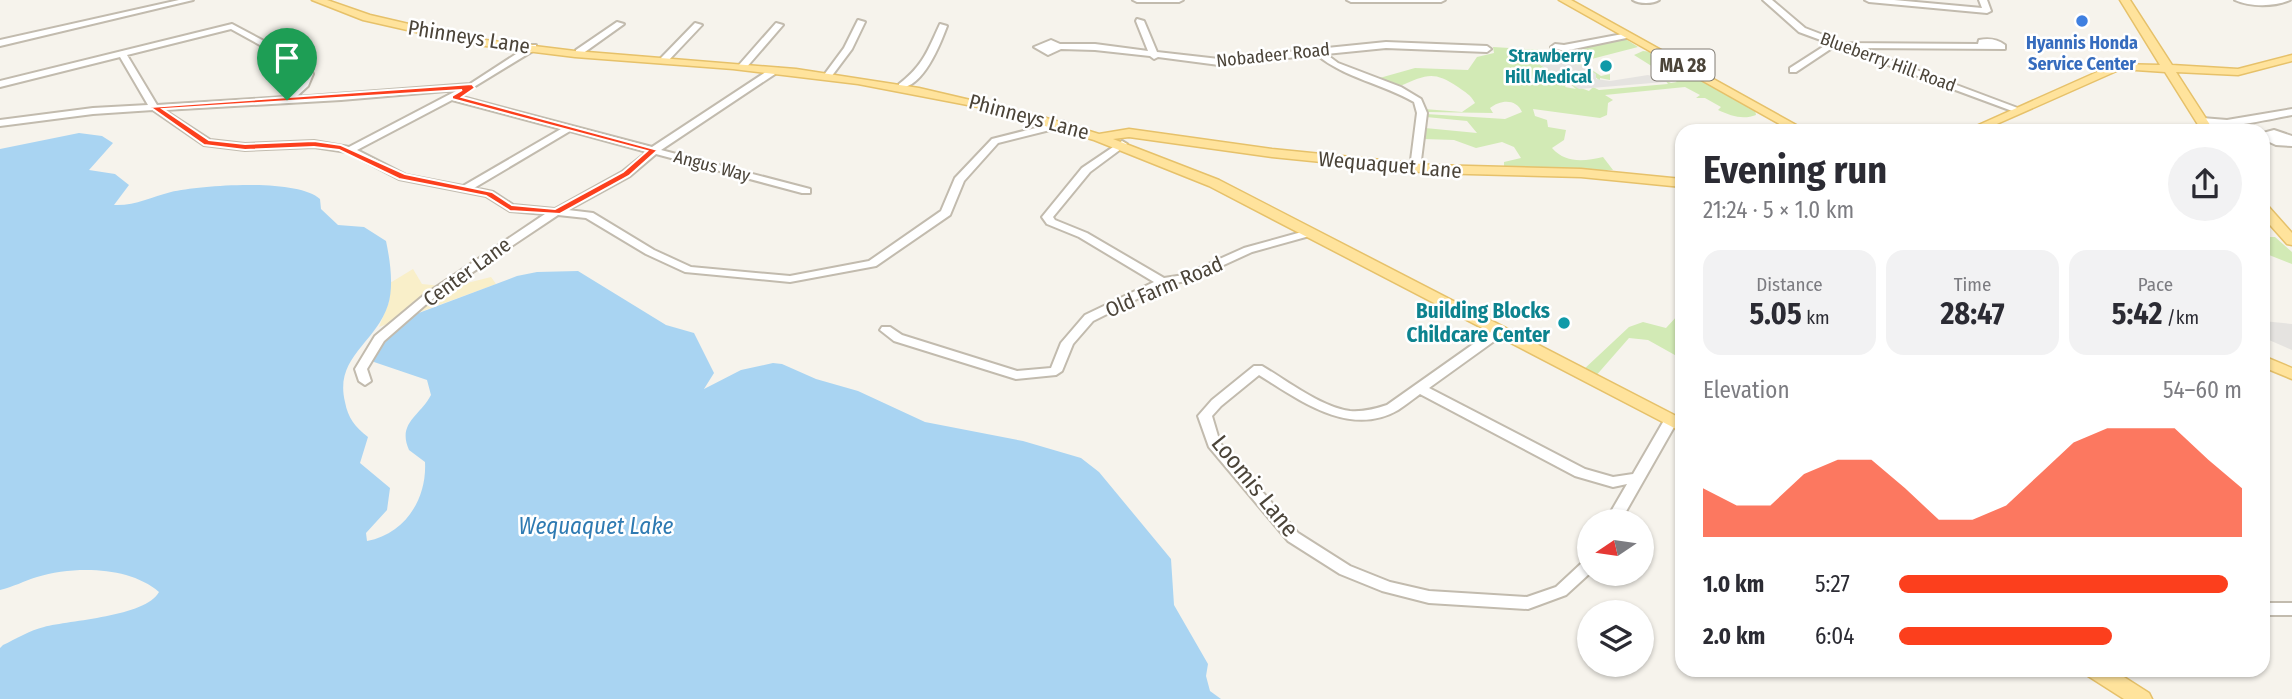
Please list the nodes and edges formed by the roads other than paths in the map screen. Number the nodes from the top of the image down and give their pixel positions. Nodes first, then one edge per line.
1 (189, 0) edge
2 (317, 0) edge
3 (1138, 0) edge
4 (1179, 0) edge
5 (1351, 0) edge
6 (1441, 0) edge
7 (1564, 0) edge
8 (1637, 0) edge
9 (1656, 0) edge
10 (1767, 0) edge
11 (1869, 0) edge
12 (1983, 0) edge
13 (2125, 0) edge
14 (2239, 0) edge
15 (2286, 0) edge
16 (860, 22) dead end
17 (620, 24) dead end
18 (698, 25) dead end
19 (779, 25) dead end
20 (943, 26) dead end
21 (1628, 35) junction
22 (0, 43) edge
23 (1840, 45) junction
24 (1982, 45) dead end
25 (1059, 46) dead end
26 (533, 47) junction
27 (1555, 47) dead end
28 (1487, 49) dead end
29 (579, 52) junction
30 (1319, 52) junction
31 (122, 53) junction
32 (1154, 56) junction
33 (2292, 58) edge
34 (664, 60) junction
35 (742, 67) junction
36 (2166, 67) junction
37 (775, 70) junction
38 (1793, 70) dead end
39 (828, 75) junction
40 (0, 84) edge
41 (472, 86) junction
42 (902, 86) junction
43 (455, 98) junction
44 (287, 100) junction
45 (155, 107) junction
46 (2018, 110) junction
47 (2292, 112) edge
48 (0, 123) edge
49 (1063, 124) junction
50 (1788, 124) edge
51 (1987, 124) edge
52 (2204, 124) edge
53 (2220, 124) edge
54 (569, 128) junction
55 (1100, 136) junction
56 (1122, 145) junction
57 (350, 150) junction
58 (653, 150) junction
59 (1415, 168) junction
60 (1675, 182) edge
61 (467, 188) junction
62 (806, 191) dead end
63 (557, 212) junction
64 (2270, 220) edge
65 (1309, 233) junction
66 (2292, 241) edge
67 (1162, 282) junction
68 (886, 330) dead end
69 (1500, 331) junction
70 (2270, 364) edge
71 (2292, 374) edge
72 (365, 381) dead end
73 (1419, 388) junction
74 (1675, 422) edge
75 (1675, 424) edge
76 (1635, 478) junction
77 (1619, 509) edge
78 (1577, 576) edge
79 (2270, 609) edge
80 (2292, 609) edge
81 (2106, 677) edge
82 (2141, 699) edge

1 - 22 street
2 - 26 main road, Phinneys Lane
3 - 4 street
3 - 32 street
5 - 6 street
7 - 21 main road, MA 28
8 - 9 street
10 - 23 street, Blueberry Hill Road
11 - 12 street
13 - 36 main road
14 - 15 street
16 - 39 street
17 - 29 street
18 - 34 street
19 - 35 street
20 - 42 street
21 - 27 street
21 - 50 main road, MA 28
23 - 24 street
23 - 38 street
23 - 46 street, Blueberry Hill Road
25 - 32 street, Nobadeer Road
26 - 29 main road, Phinneys Lane
26 - 41 street
28 - 30 street, Nobadeer Road
29 - 34 main road, Phinneys Lane
30 - 32 street, Nobadeer Road
30 - 59 street
31 - 40 street
31 - 44 street
31 - 45 street
33 - 36 main road
34 - 35 main road, Phinneys Lane
35 - 37 main road, Phinneys Lane
36 - 46 main road
36 - 52 main road
37 - 39 main road, Phinneys Lane
37 - 58 street, Center Lane
39 - 42 main road, Phinneys Lane
41 - 43 street
41 - 44 street
42 - 49 main road, Phinneys Lane
43 - 54 street, Angus Way
43 - 57 street
44 - 45 street
45 - 48 street
45 - 57 street
46 - 51 main road
47 - 53 street
49 - 55 main road, Phinneys Lane
49 - 63 street
54 - 58 street, Angus Way
54 - 61 street
55 - 56 main road, Phinneys Lane
55 - 59 main road, Wequaquet Lane
56 - 65 main road, Phinneys Lane
56 - 67 street
57 - 61 street
58 - 62 street, Angus Way
58 - 63 street, Center Lane
59 - 60 main road, Wequaquet Lane
61 - 63 street
63 - 72 street, Center Lane
64 - 66 main road
65 - 67 street, Old Farm Road
65 - 69 main road, Phinneys Lane
67 - 68 street, Old Farm Road
69 - 73 street
69 - 74 main road, Phinneys Lane
70 - 71 main road
73 - 76 street
73 - 78 street, Loomis Lane
75 - 76 street
76 - 77 street
79 - 80 street
81 - 82 main road

